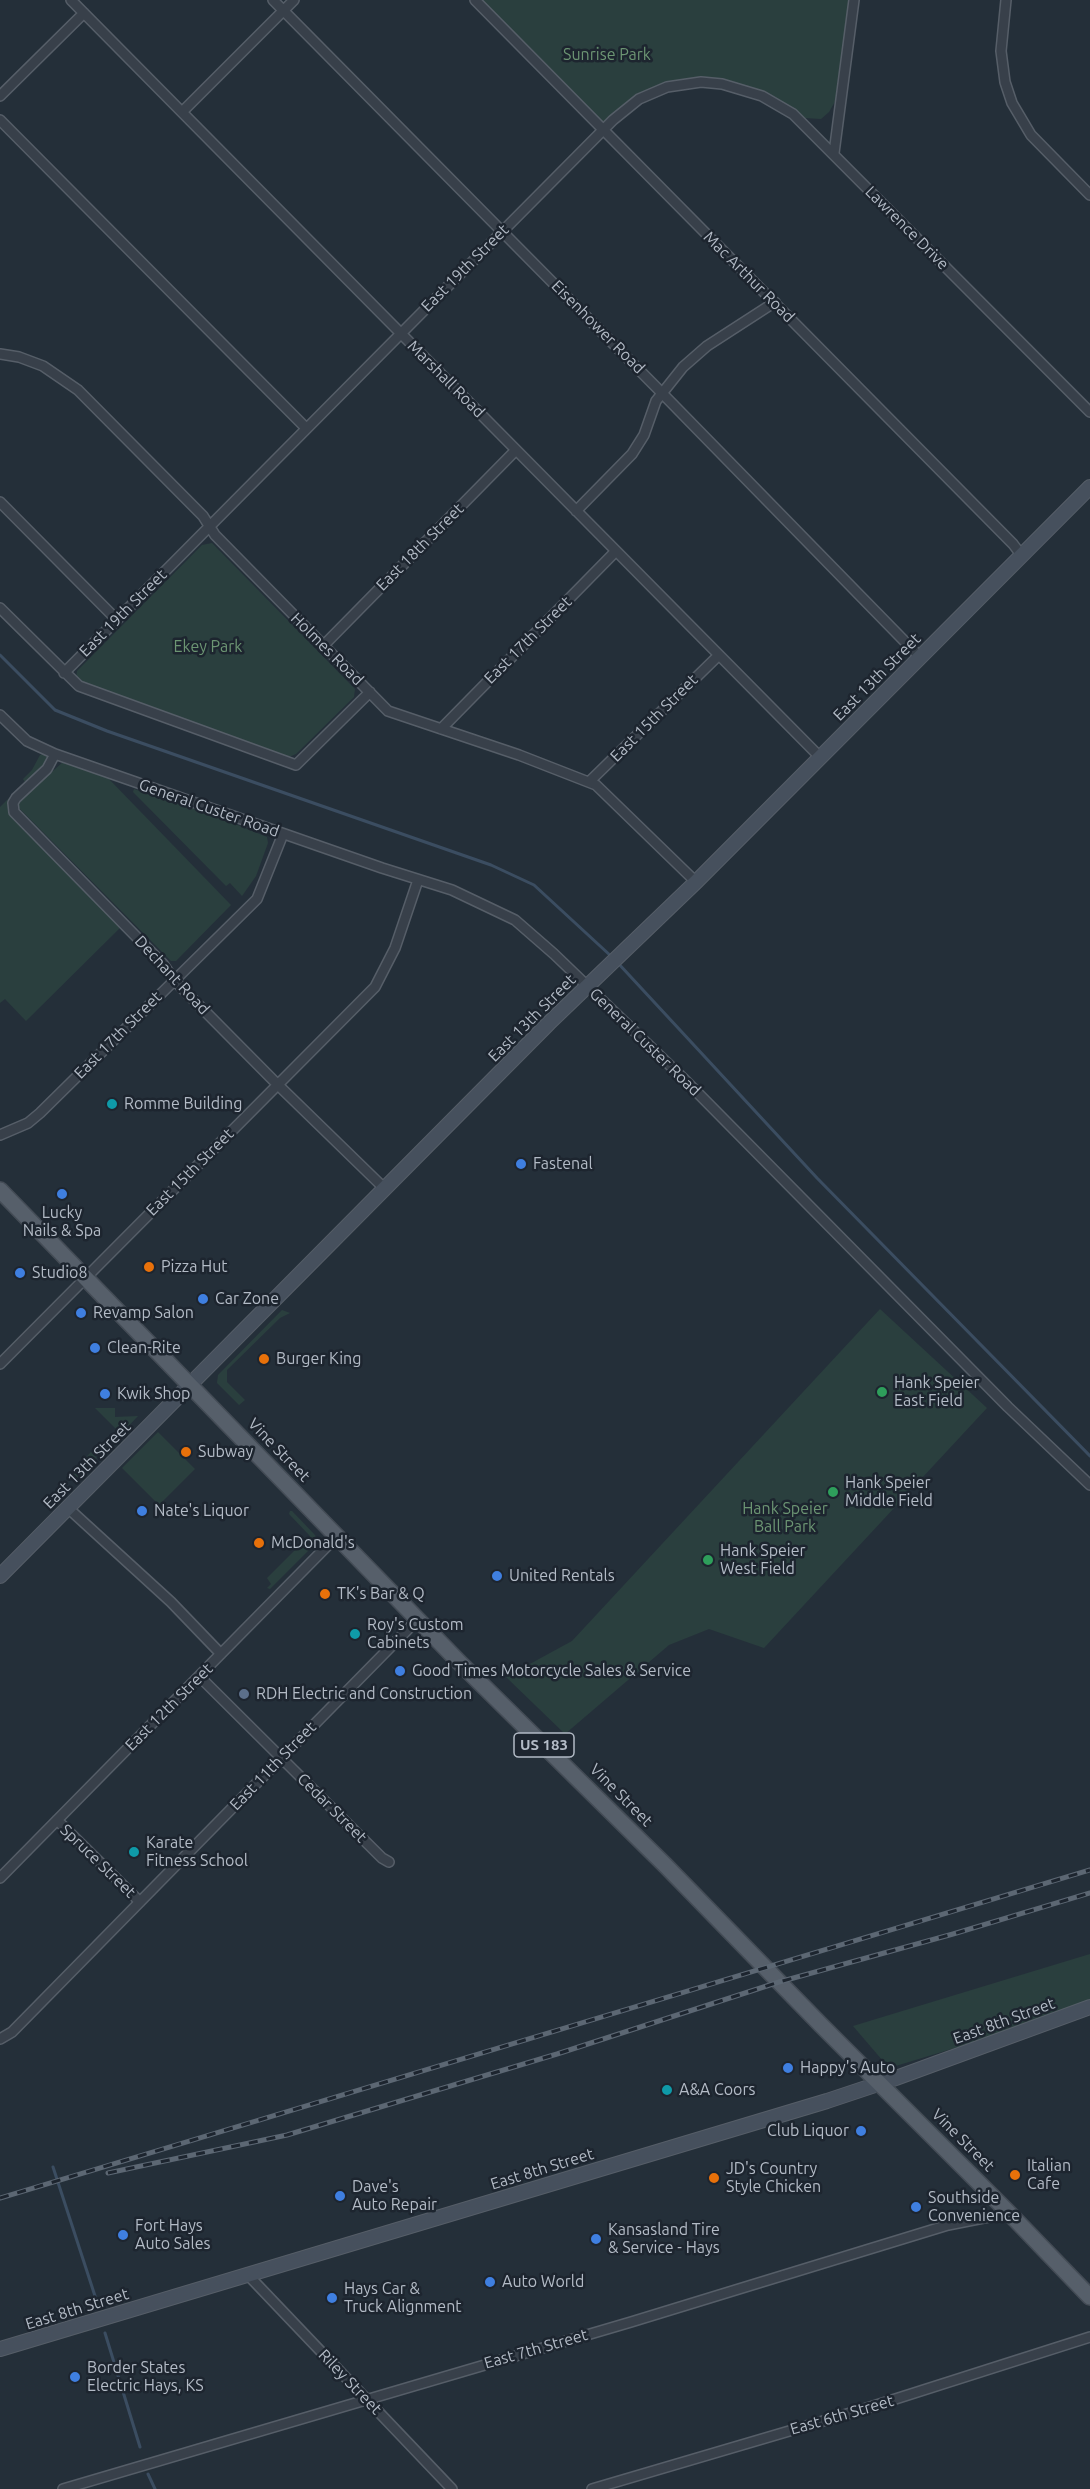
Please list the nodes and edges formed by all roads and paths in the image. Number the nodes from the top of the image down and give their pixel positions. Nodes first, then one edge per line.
1 (71, 0) edge
2 (273, 0) edge
3 (294, 0) edge
4 (475, 0) edge
5 (854, 0) edge
6 (1006, 0) edge
7 (284, 11) junction
8 (84, 13) junction
9 (0, 96) edge
10 (182, 112) junction
11 (0, 120) edge
12 (603, 130) junction
13 (834, 153) junction
14 (1090, 195) edge
15 (502, 231) junction
16 (774, 302) junction
17 (400, 333) junction
18 (0, 354) edge
19 (662, 393) junction
20 (1090, 412) edge
21 (306, 428) junction
22 (516, 450) junction
23 (1090, 487) edge
24 (0, 502) edge
25 (576, 511) junction
26 (209, 526) junction
27 (616, 551) junction
28 (1022, 556) junction
29 (0, 608) edge
30 (117, 620) junction
31 (324, 645) junction
32 (719, 655) junction
33 (920, 657) junction
34 (64, 673) junction
35 (370, 692) junction
36 (0, 715) edge
37 (441, 729) junction
38 (55, 754) junction
39 (820, 757) junction
40 (590, 782) junction
41 (283, 834) junction
42 (418, 880) junction
43 (696, 882) junction
44 (174, 980) junction
45 (587, 986) junction
46 (277, 1084) junction
47 (0, 1135) edge
48 (385, 1189) junction
49 (0, 1190) edge
50 (85, 1277) junction
51 (0, 1364) edge
52 (190, 1384) junction
53 (1090, 1485) edge
54 (68, 1508) junction
55 (337, 1536) junction
56 (0, 1576) edge
57 (418, 1619) junction
58 (221, 1654) junction
59 (199, 1676) junction
60 (282, 1758) junction
61 (57, 1820) junction
62 (389, 1862) dead end
63 (0, 1878) edge
64 (140, 1902) junction
65 (1090, 2007) edge
66 (0, 2039) edge
67 (880, 2083) junction
68 (1009, 2212) junction
69 (248, 2275) junction
70 (1090, 2297) edge
71 (1090, 2337) edge
72 (0, 2349) edge
73 (365, 2399) junction
74 (63, 2489) edge
75 (452, 2489) edge
76 (592, 2489) edge

1 - 8 street, Marshall Road
2 - 7 street, Eisenhower Road
3 - 7 street
4 - 12 street, Mac Arthur Road
5 - 13 street
6 - 14 street
7 - 10 street
7 - 15 street, Eisenhower Road
8 - 9 street
8 - 10 street, Marshall Road
10 - 17 street, Marshall Road
11 - 21 street
12 - 13 street, East 19th Street
12 - 15 street, East 19th Street
12 - 16 street, Mac Arthur Road
13 - 20 street, Lawrence Drive
15 - 17 street, East 19th Street
15 - 19 street, Eisenhower Road
16 - 19 street
16 - 28 street, Mac Arthur Road
17 - 21 street, East 19th Street
17 - 22 street, Marshall Road
18 - 26 street, Holmes Road
19 - 25 street
19 - 33 street, Eisenhower Road
21 - 26 street, East 19th Street
22 - 25 street, Marshall Road
22 - 31 street, East 18th Street
23 - 28 street, East 13th Street
24 - 30 street
25 - 27 street, Marshall Road
26 - 30 street, East 19th Street
26 - 31 street, Holmes Road
27 - 32 street, Marshall Road
27 - 37 street, East 17th Street
28 - 33 street, East 13th Street
29 - 34 street
30 - 34 street, East 19th Street
31 - 35 street, Holmes Road
32 - 39 street, Marshall Road
32 - 40 street, East 15th Street
33 - 39 street, East 13th Street
34 - 35 street
35 - 37 street, Holmes Road
36 - 38 street, General Custer Road
37 - 40 street, Holmes Road
38 - 41 street, General Custer Road
38 - 44 street, Dechant Road
39 - 43 street, East 13th Street
40 - 43 street, Holmes Road
41 - 42 street, General Custer Road
41 - 44 street, East 17th Street
42 - 45 street, General Custer Road
42 - 46 street, East 15th Street
43 - 45 street, East 13th Street
44 - 46 street, Dechant Road
44 - 47 street, East 17th Street
45 - 48 street, East 13th Street
45 - 53 street, General Custer Road
46 - 48 street, Dechant Road
46 - 50 street, East 15th Street
48 - 52 street, East 13th Street
49 - 50 main road, Vine Street / US 183
50 - 51 street, East 15th Street
50 - 52 main road, Vine Street / US 183
52 - 54 street, East 13th Street
52 - 55 main road, Vine Street / US 183
54 - 56 street, East 13th Street
54 - 58 street
55 - 57 main road, Vine Street / US 183
55 - 58 street, East 12th Street
57 - 60 street, East 11th Street
57 - 67 main road, Vine Street / US 183
58 - 59 street, East 12th Street
59 - 60 street, Cedar Street
59 - 61 street, East 12th Street
60 - 62 street, Cedar Street
60 - 64 street, East 11th Street
61 - 63 street, East 12th Street
61 - 64 street, Spruce Street
64 - 66 street, East 11th Street
65 - 67 street, East 8th Street
67 - 68 main road, Vine Street / US 183
67 - 69 street, East 8th Street
68 - 70 main road, Vine Street / US 183
68 - 73 street, East 7th Street
69 - 72 street, East 8th Street
69 - 73 street, Riley Street
71 - 76 street, East 6th Street
73 - 74 street, East 7th Street
73 - 75 street, Riley Street

